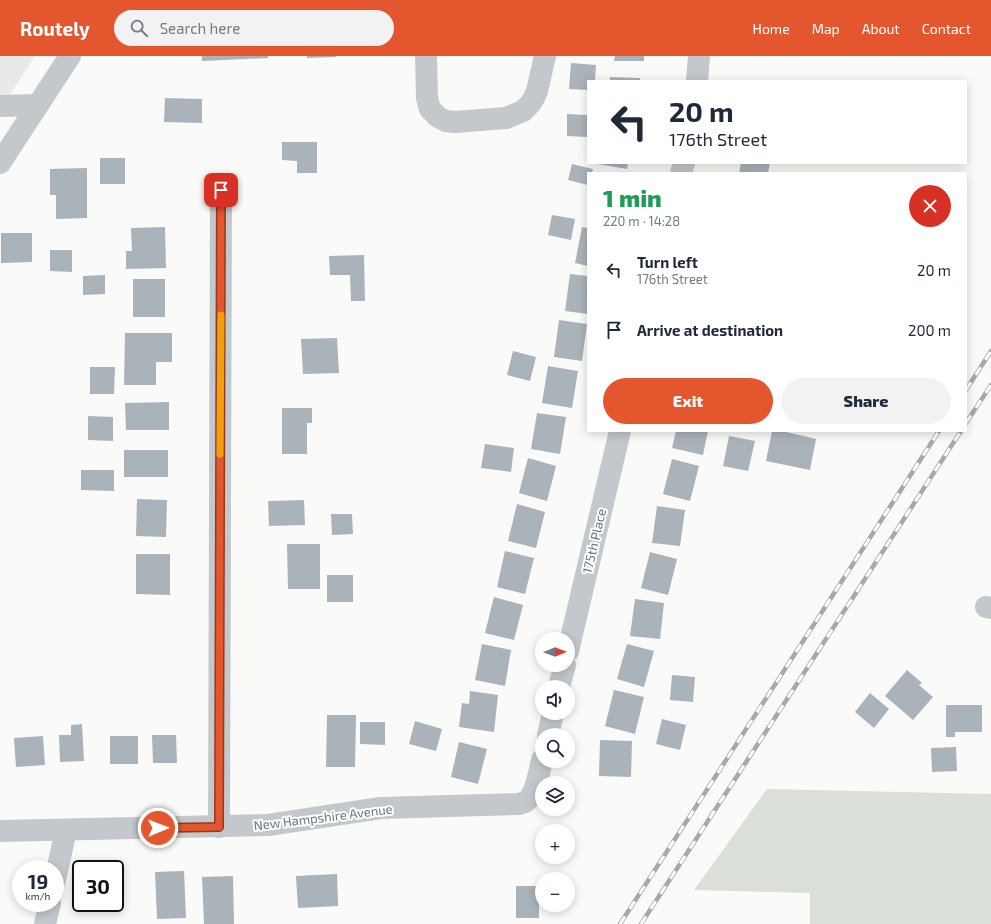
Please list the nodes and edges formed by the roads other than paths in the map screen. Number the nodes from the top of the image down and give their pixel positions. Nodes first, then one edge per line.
1 (70, 56) edge
2 (426, 56) edge
3 (545, 56) edge
4 (699, 56) edge
5 (697, 80) edge
6 (38, 105) junction
7 (0, 106) edge
8 (0, 163) edge
9 (221, 190) dead end
10 (620, 432) edge
11 (572, 632) edge
12 (540, 768) edge
13 (219, 827) junction
14 (66, 830) junction
15 (0, 831) edge
16 (59, 860) edge
17 (48, 912) edge
18 (45, 924) edge

1 - 6 street
2 - 3 street
4 - 5 street
6 - 7 street
6 - 8 street
9 - 13 street
10 - 11 street, 175th Place
12 - 13 street, New Hampshire Avenue
13 - 14 street, New Hampshire Avenue
14 - 15 street, New Hampshire Avenue
14 - 16 street
17 - 18 street

